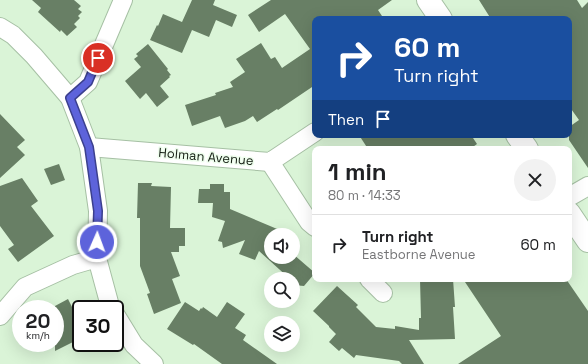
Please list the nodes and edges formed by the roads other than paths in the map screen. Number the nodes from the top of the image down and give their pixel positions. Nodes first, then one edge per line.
1 (123, 0) edge
2 (428, 0) edge
3 (439, 16) edge
4 (0, 27) edge
5 (70, 98) junction
6 (312, 134) edge
7 (89, 147) junction
8 (270, 162) junction
9 (588, 186) edge
10 (572, 195) edge
11 (572, 217) edge
12 (312, 224) edge
13 (588, 241) edge
14 (97, 258) junction
15 (372, 282) edge
16 (383, 293) dead end
17 (108, 300) edge
18 (0, 316) edge
19 (124, 329) edge
20 (154, 364) edge

1 - 5 street
2 - 3 main road
4 - 5 street
5 - 7 street
6 - 8 street, Holman Avenue
7 - 8 street, Holman Avenue
7 - 14 street
8 - 12 street
9 - 10 street
11 - 13 main road
14 - 17 street
14 - 18 street
15 - 16 street
19 - 20 street

